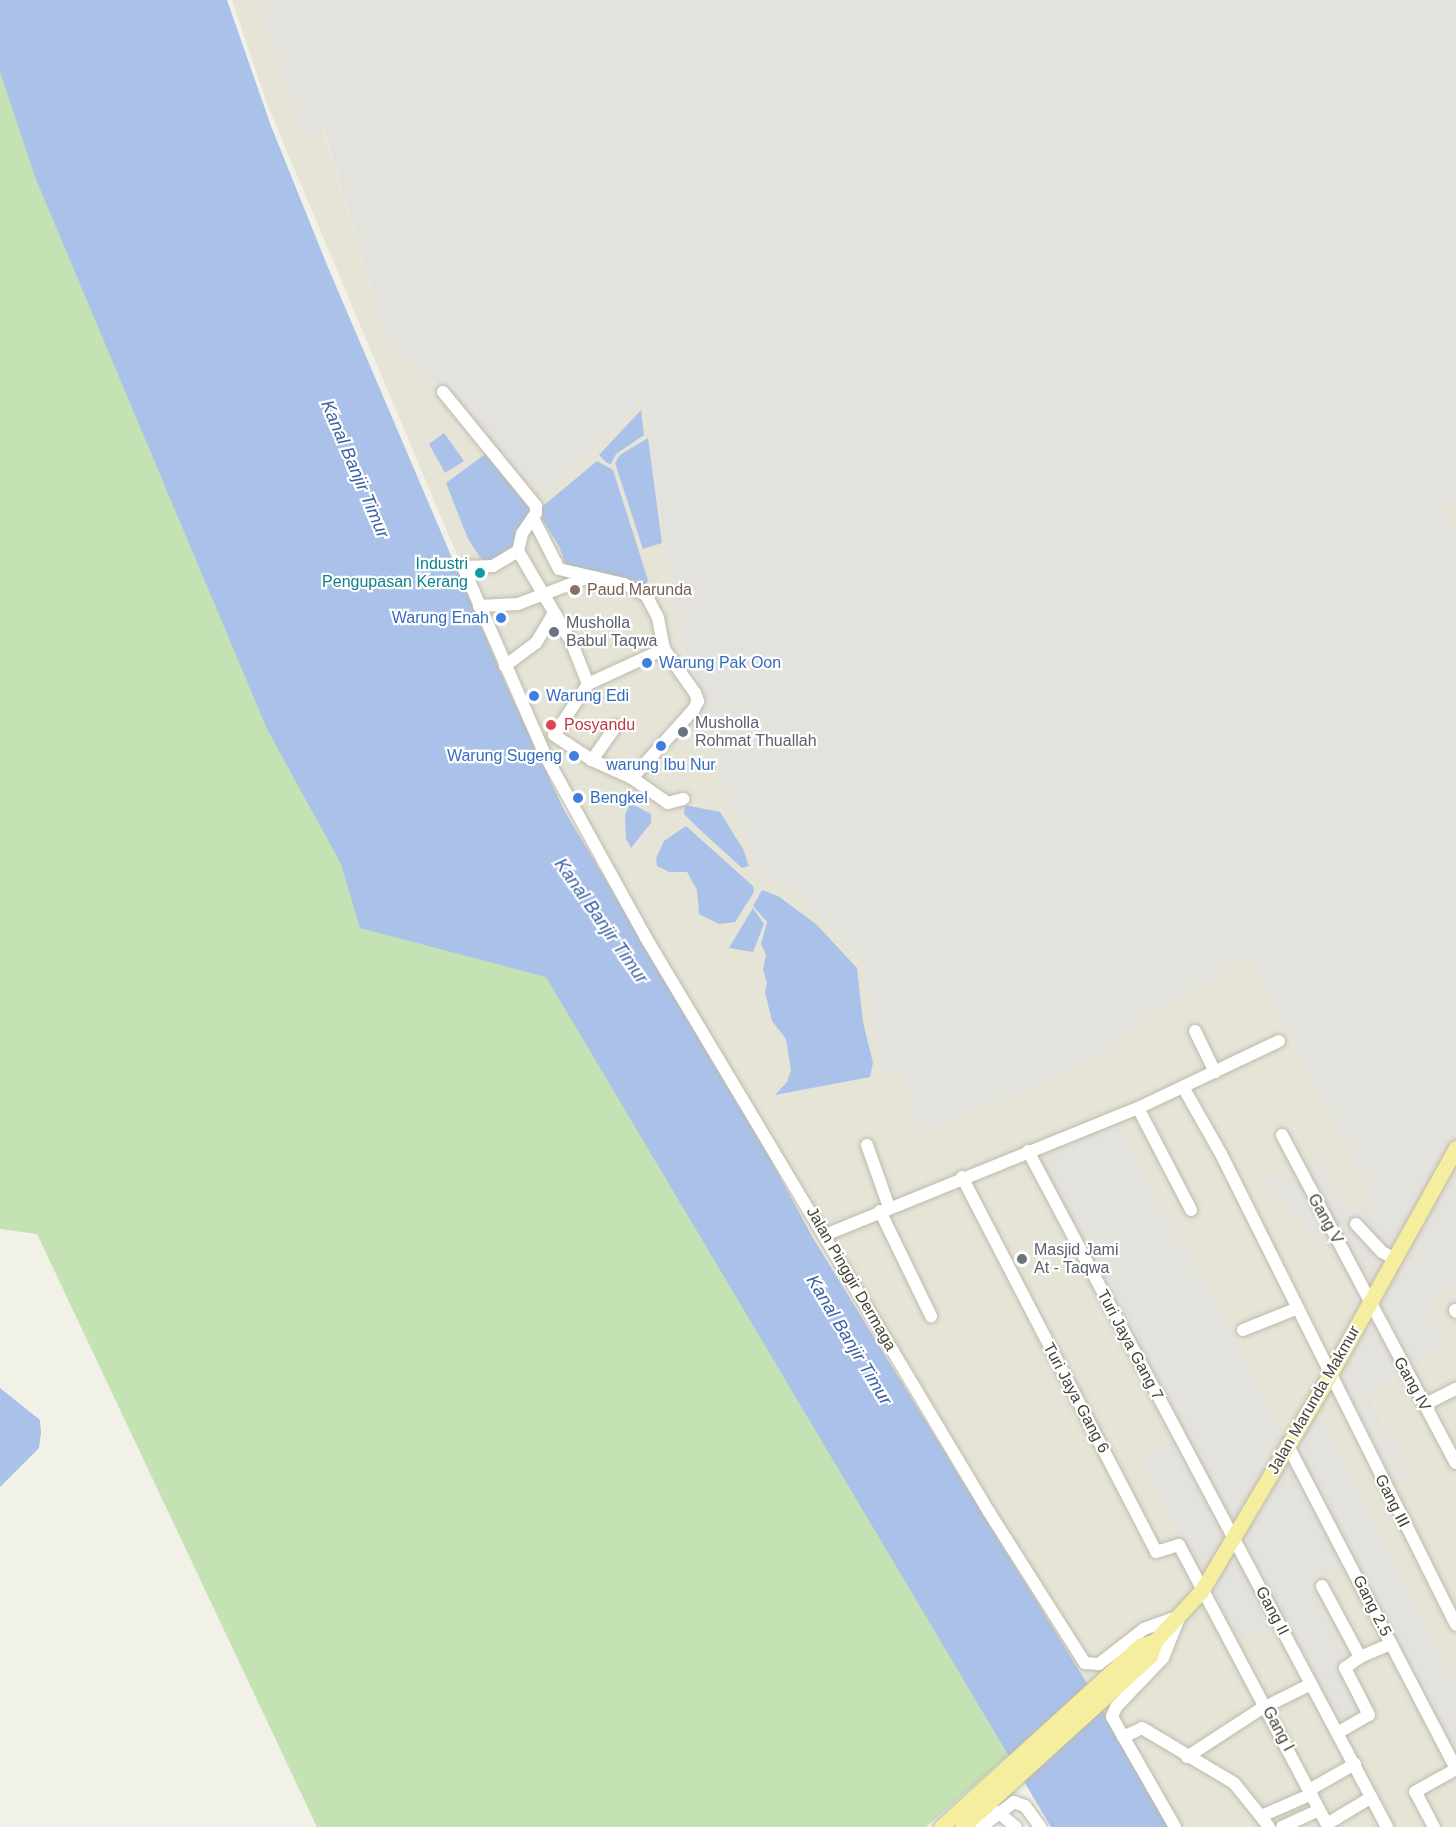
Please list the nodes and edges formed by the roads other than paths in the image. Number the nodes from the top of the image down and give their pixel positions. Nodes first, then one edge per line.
1 (443, 392) dead end
2 (533, 518) junction
3 (518, 551) junction
4 (590, 577) junction
5 (543, 596) junction
6 (479, 606) junction
7 (553, 615) junction
8 (664, 649) junction
9 (505, 666) junction
10 (588, 684) junction
11 (616, 726) dead end
12 (564, 743) junction
13 (545, 755) junction
14 (592, 760) junction
15 (632, 778) junction
16 (683, 799) dead end
17 (1195, 1031) dead end
18 (1279, 1041) dead end
19 (1215, 1072) junction
20 (1183, 1086) junction
21 (1138, 1108) junction
22 (1282, 1135) dead end
23 (867, 1145) dead end
24 (1456, 1148) edge
25 (1028, 1151) junction
26 (962, 1177) junction
27 (885, 1209) junction
28 (1191, 1210) dead end
29 (1356, 1224) dead end
30 (825, 1235) junction
31 (1394, 1258) junction
32 (1370, 1302) junction
33 (1298, 1308) junction
34 (931, 1316) dead end
35 (1243, 1330) dead end
36 (1329, 1376) junction
37 (1456, 1389) edge
38 (1424, 1406) junction
39 (1287, 1444) junction
40 (1456, 1463) edge
41 (1233, 1539) junction
42 (1322, 1586) dead end
43 (1202, 1590) junction
44 (1179, 1617) junction
45 (1456, 1625) edge
46 (1391, 1644) junction
47 (1360, 1657) junction
48 (1311, 1684) junction
49 (1104, 1689) junction
50 (1266, 1706) junction
51 (1340, 1732) junction
52 (1123, 1737) junction
53 (1187, 1757) junction
54 (1355, 1764) junction
55 (1456, 1769) edge
56 (1310, 1792) junction
57 (1372, 1797) junction
58 (1320, 1810) junction
59 (998, 1812) junction
60 (1266, 1823) edge
61 (1327, 1825) edge
62 (942, 1827) edge
63 (962, 1827) edge
64 (981, 1827) edge
65 (1016, 1827) edge
66 (1040, 1827) edge
67 (1175, 1827) edge
68 (1282, 1827) edge
69 (1387, 1827) edge
70 (1434, 1827) edge

1 - 2 street
2 - 3 street
2 - 4 street
3 - 5 street
3 - 6 street, Jalan Pinggir Dermaga
4 - 5 street
4 - 8 street
5 - 6 street
5 - 7 street
6 - 9 street, Jalan Pinggir Dermaga
7 - 9 street
7 - 10 street
8 - 10 street
8 - 15 street
9 - 13 street, Jalan Pinggir Dermaga
10 - 12 street
11 - 14 street
12 - 13 street
12 - 14 street
13 - 30 street, Jalan Pinggir Dermaga
14 - 15 street
15 - 16 street
17 - 19 street
18 - 19 street
19 - 20 street
20 - 21 street
20 - 33 street, Gang III
21 - 25 street
21 - 28 street
22 - 32 street, Gang V
23 - 27 street
24 - 31 main road, Jalan Marunda Makmur
25 - 26 street
25 - 41 street, Turi Jaya Gang 7
26 - 27 street
26 - 43 street, Turi Jaya Gang 6
27 - 30 street
27 - 34 street
29 - 31 street
30 - 44 street, Jalan Pinggir Dermaga
31 - 32 main road, Jalan Marunda Makmur
32 - 36 main road, Jalan Marunda Makmur
32 - 38 street, Gang IV
33 - 35 street
33 - 36 street, Gang III
36 - 39 main road, Jalan Marunda Makmur
36 - 45 street, Gang III
37 - 38 street
38 - 40 street, Gang IV
39 - 41 main road, Jalan Marunda Makmur
39 - 46 street, Gang 2.5
41 - 43 main road, Jalan Marunda Makmur
41 - 48 street, Gang II
42 - 47 street
43 - 44 main road, Jalan Marunda Makmur
43 - 50 street, Gang I
44 - 49 main road, Jalan Marunda Makmur
44 - 52 street
46 - 47 street
46 - 55 street, Gang 2.5
47 - 51 street
48 - 50 street
48 - 51 street, Gang II
49 - 62 main road, Jalan Marunda Makmur
49 - 63 main road, Jalan Marunda Makmur
50 - 53 street
50 - 56 street, Gang I
51 - 54 street, Gang II
52 - 53 street
52 - 67 street
53 - 60 street
54 - 56 street
54 - 57 street, Gang II
55 - 70 street
56 - 58 street, Gang I
56 - 60 street
57 - 61 street, Gang I
57 - 69 street, Gang II
58 - 61 street, Gang I
58 - 68 street
59 - 64 street
59 - 65 street
59 - 66 street

